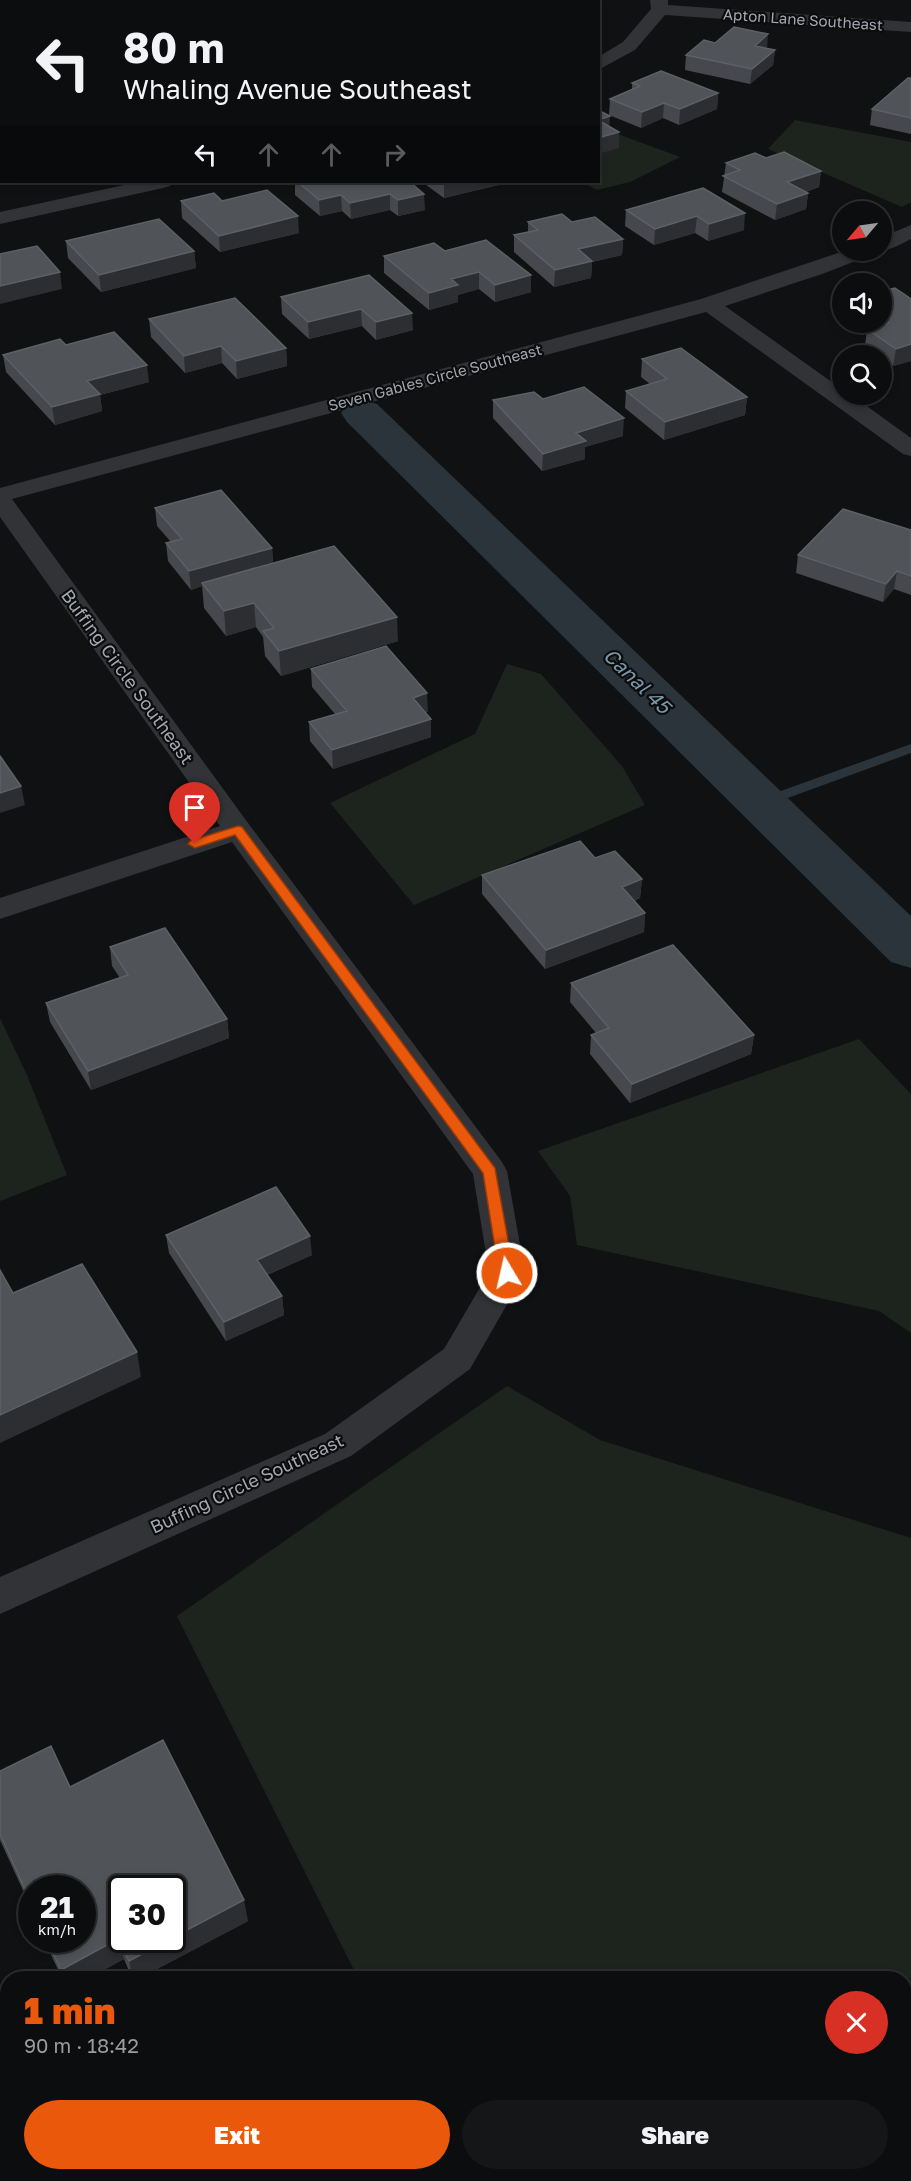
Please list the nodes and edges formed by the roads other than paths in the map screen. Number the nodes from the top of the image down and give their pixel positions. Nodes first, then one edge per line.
1 (660, 5) edge
2 (911, 27) edge
3 (600, 64) edge
4 (159, 183) edge
5 (0, 218) edge
6 (911, 231) edge
7 (892, 240) edge
8 (838, 261) edge
9 (709, 304) junction
10 (911, 449) edge
11 (0, 495) edge
12 (0, 500) edge
13 (238, 830) junction
14 (0, 909) edge
15 (0, 1596) edge

1 - 2 street, Apton Lane Southeast
1 - 3 street
4 - 5 street
6 - 7 street
8 - 9 street, Seven Gables Circle Southeast
9 - 10 street
9 - 11 street, Seven Gables Circle Southeast
12 - 13 street, Buffing Circle Southeast
13 - 14 street
13 - 15 street, Buffing Circle Southeast

